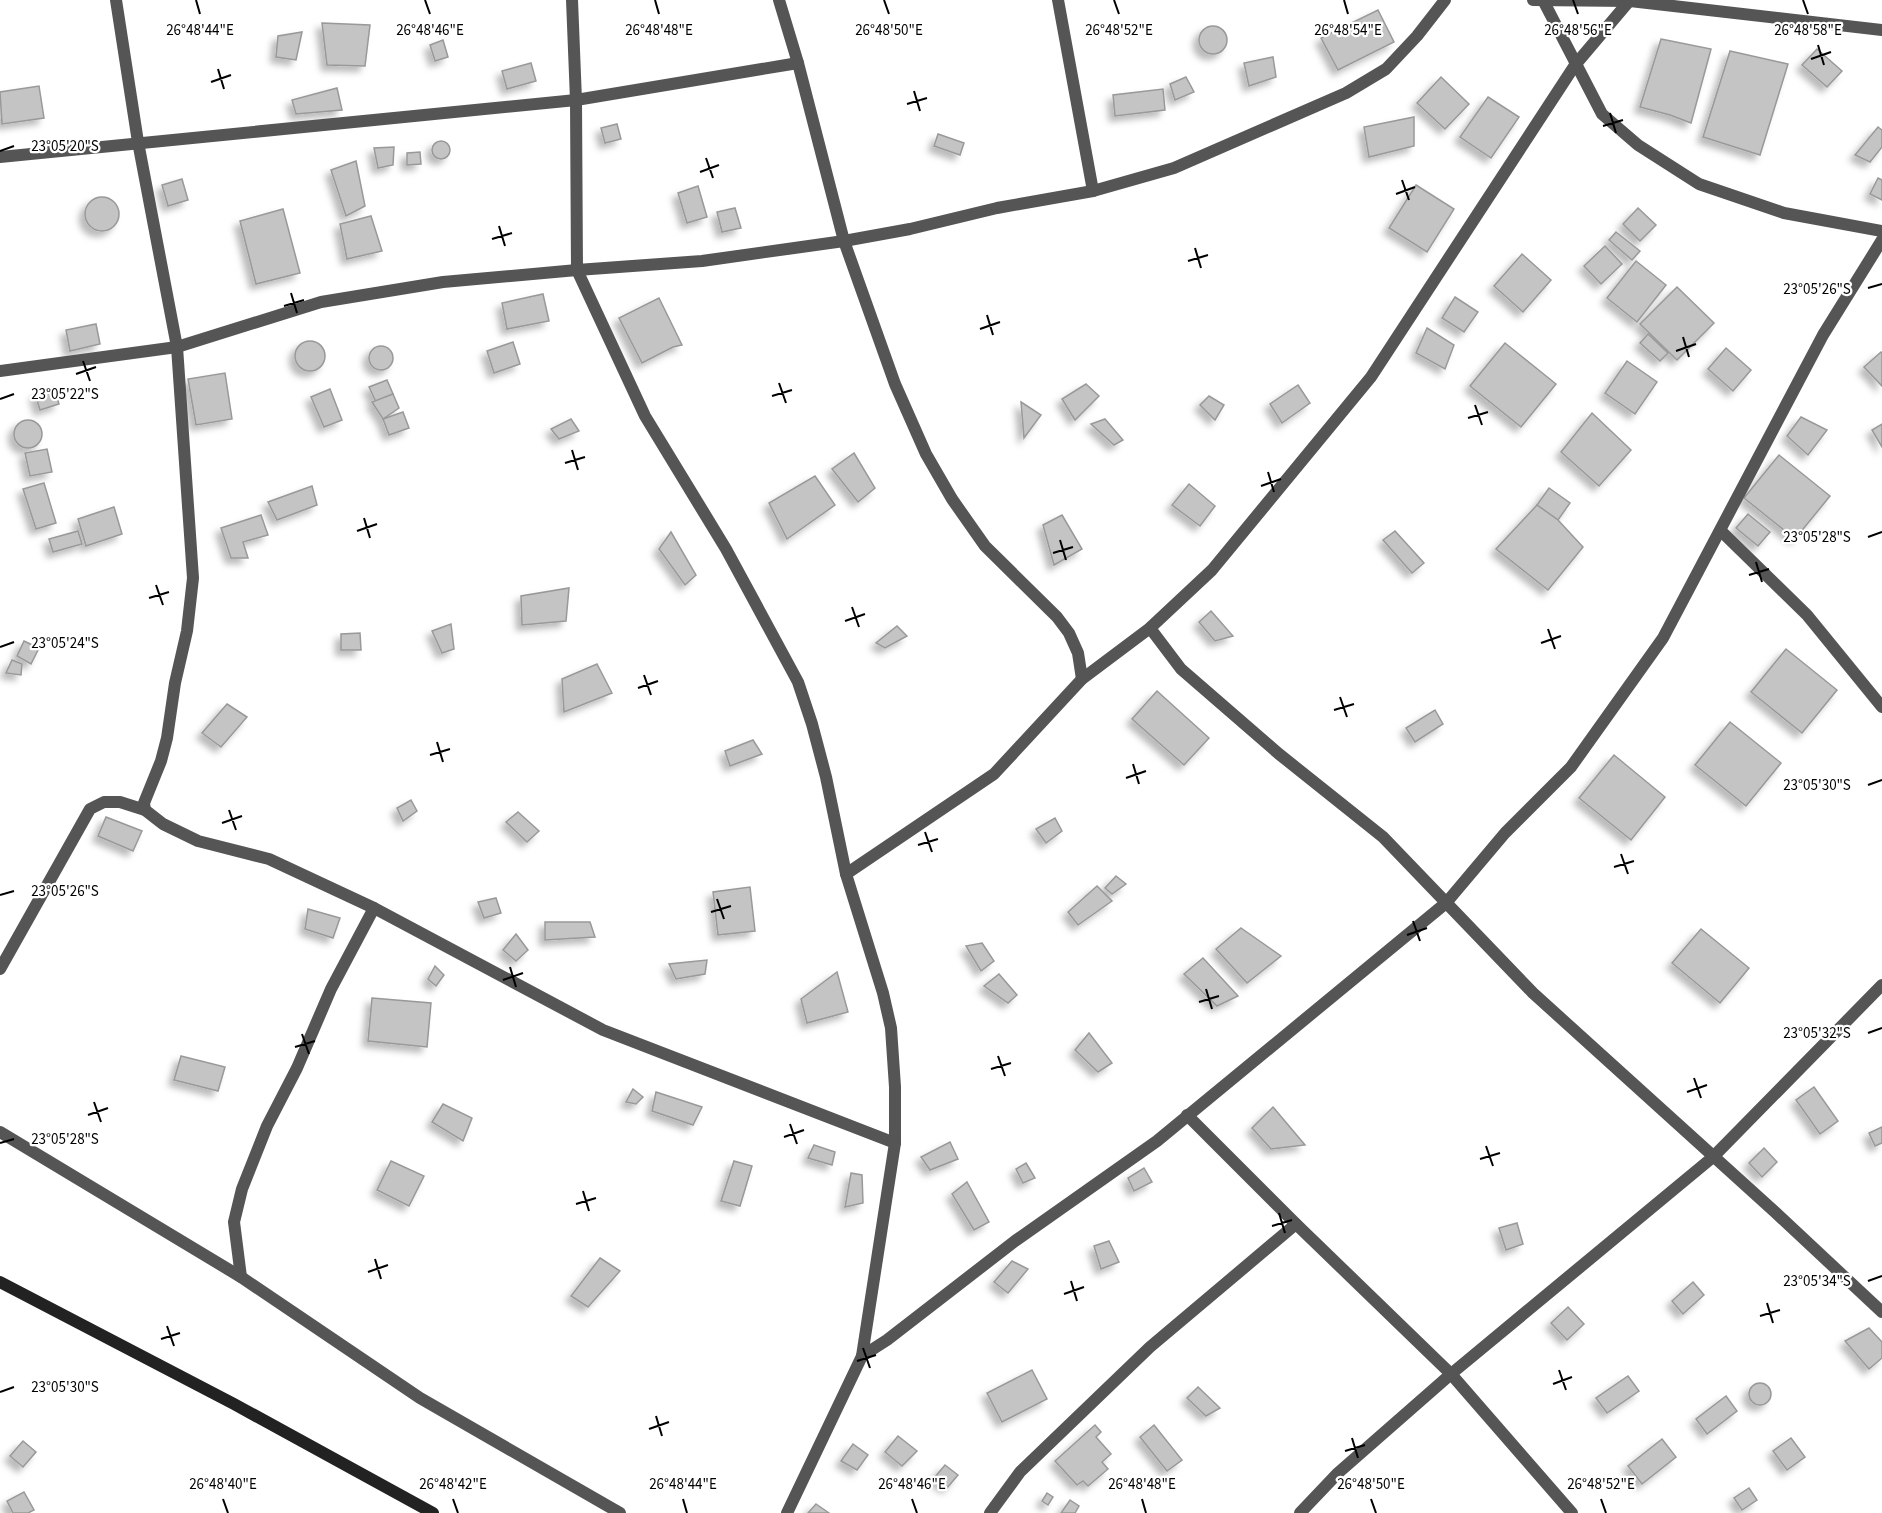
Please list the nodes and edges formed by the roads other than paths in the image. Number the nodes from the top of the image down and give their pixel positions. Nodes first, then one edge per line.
1 (116, 0) edge
2 (572, 0) edge
3 (779, 0) edge
4 (1058, 0) edge
5 (1445, 0) edge
6 (1538, 1) edge
7 (1630, 1) edge
8 (1882, 30) edge
9 (798, 63) junction
10 (1575, 65) junction
11 (576, 100) junction
12 (138, 142) junction
13 (0, 157) edge
14 (1093, 191) junction
15 (1882, 231) edge
16 (1882, 240) edge
17 (844, 241) junction
18 (577, 270) junction
19 (177, 346) junction
20 (0, 371) edge
21 (1721, 531) junction
22 (1150, 628) junction
23 (1082, 679) junction
24 (1882, 707) edge
25 (145, 810) junction
26 (846, 874) junction
27 (1446, 903) junction
28 (374, 908) junction
29 (0, 969) edge
30 (1882, 985) edge
31 (1187, 1115) junction
32 (0, 1132) edge
33 (895, 1143) junction
34 (1713, 1157) junction
35 (1296, 1224) junction
36 (241, 1277) junction
37 (0, 1282) edge
38 (1882, 1312) edge
39 (862, 1356) junction
40 (1451, 1374) junction
41 (433, 1513) edge
42 (620, 1513) edge
43 (787, 1513) edge
44 (990, 1513) edge
45 (1300, 1513) edge
46 (1572, 1513) edge

1 - 12 street
2 - 11 street
3 - 9 street
4 - 14 street
5 - 14 street
6 - 7 street
6 - 10 street
7 - 8 street
7 - 10 street
9 - 11 street
9 - 17 street
10 - 15 street
10 - 22 street
11 - 12 street
11 - 18 street
12 - 13 street
12 - 19 street
14 - 17 street
16 - 21 street
17 - 18 street
17 - 23 street
18 - 19 street
18 - 26 street
19 - 20 street
19 - 25 street
21 - 24 street
21 - 27 street
22 - 23 street
22 - 27 street
23 - 26 street
25 - 28 street
25 - 29 street
26 - 33 street
27 - 31 street
27 - 34 street
28 - 33 street
28 - 36 street
30 - 34 street
31 - 35 street
31 - 39 street
32 - 36 street
33 - 39 street
34 - 38 street
34 - 40 street
35 - 40 street
35 - 44 street
36 - 42 street
37 - 41 street
39 - 43 street
40 - 45 street
40 - 46 street

